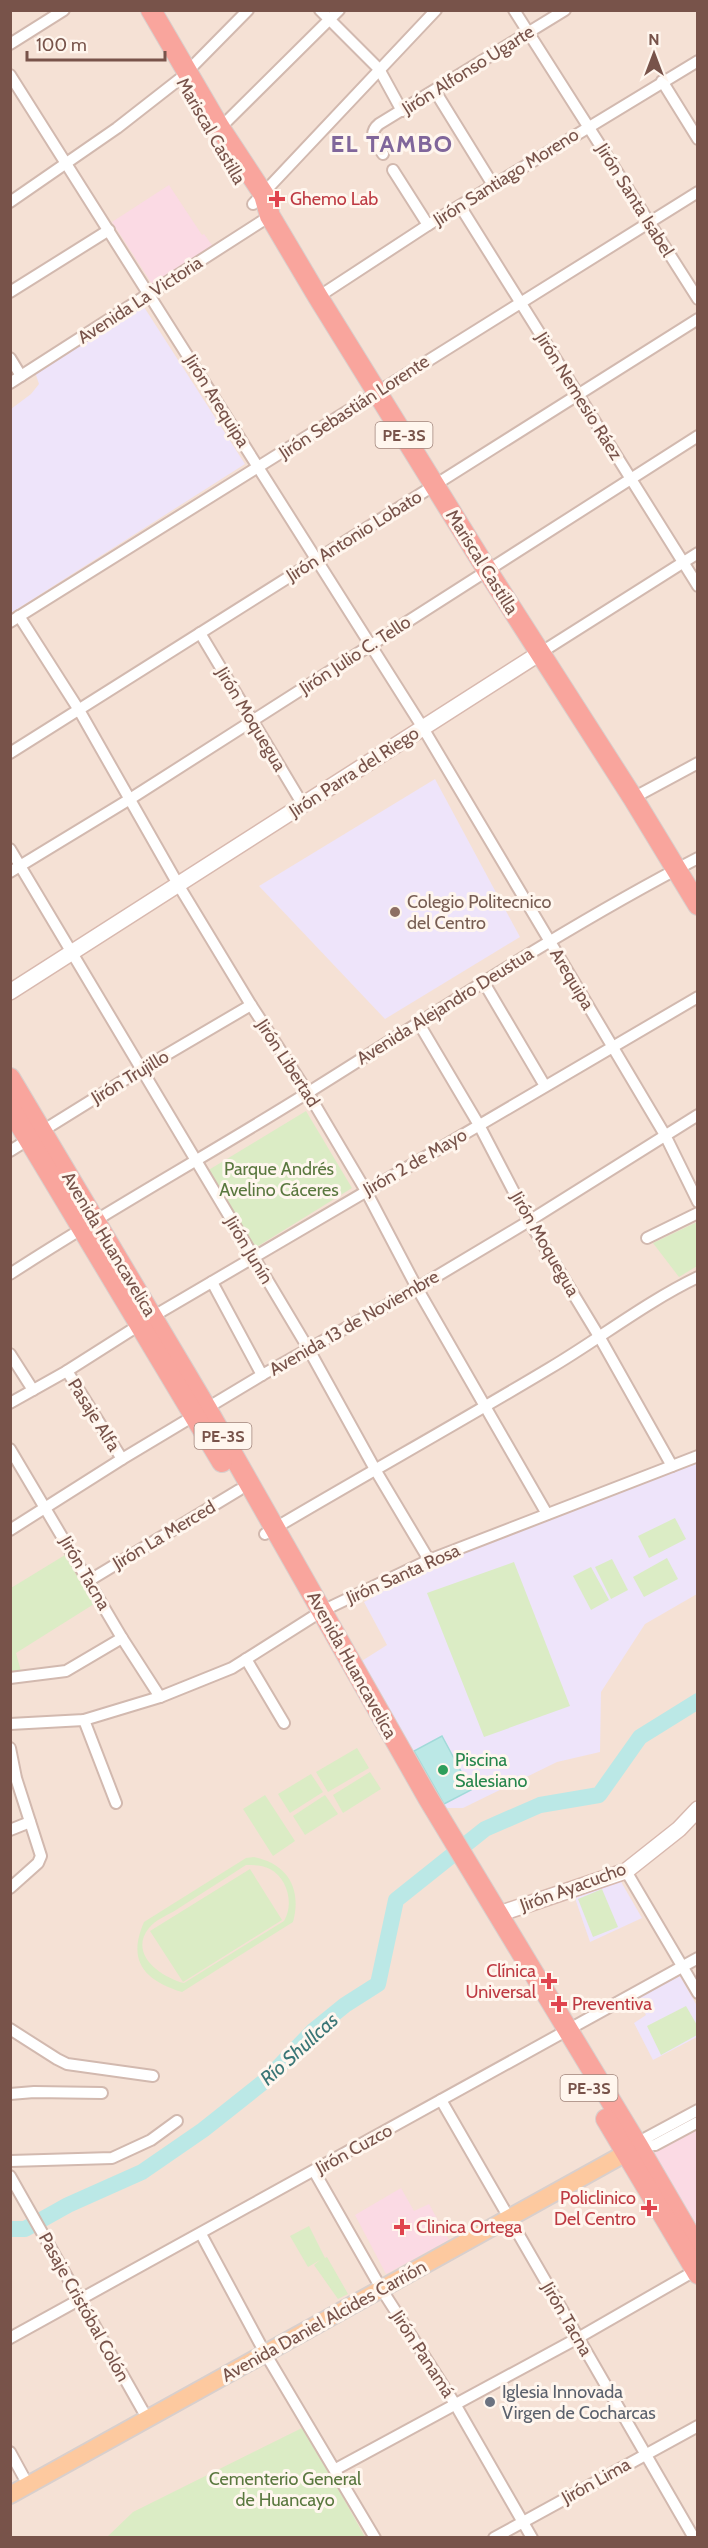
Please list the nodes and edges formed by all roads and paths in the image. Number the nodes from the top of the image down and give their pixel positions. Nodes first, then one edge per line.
1 (64, 10) edge
2 (139, 10) edge
3 (151, 10) edge
4 (248, 10) edge
5 (320, 10) edge
6 (339, 10) edge
7 (436, 10) edge
8 (514, 10) edge
9 (565, 10) edge
10 (330, 20) junction
11 (528, 33) junction
12 (10, 44) edge
13 (698, 61) edge
14 (378, 69) junction
15 (10, 75) edge
16 (184, 75) junction
17 (662, 81) junction
18 (435, 91) junction
19 (402, 111) junction
20 (588, 127) junction
21 (220, 128) junction
22 (698, 139) edge
23 (383, 154) dead end
24 (66, 162) junction
25 (393, 170) dead end
26 (493, 185) junction
27 (698, 192) edge
28 (259, 200) junction
29 (10, 202) edge
30 (460, 206) junction
31 (270, 216) junction
32 (649, 223) junction
33 (428, 225) junction
34 (109, 230) junction
35 (10, 292) edge
36 (150, 295) junction
37 (318, 297) junction
38 (698, 299) edge
39 (520, 302) junction
40 (698, 319) edge
41 (10, 358) edge
42 (21, 376) junction
43 (10, 382) edge
44 (376, 392) junction
45 (578, 394) junction
46 (698, 436) edge
47 (259, 468) junction
48 (631, 478) junction
49 (435, 486) junction
50 (698, 553) edge
51 (316, 559) junction
52 (683, 562) junction
53 (487, 570) junction
54 (698, 586) edge
55 (15, 619) edge
56 (200, 633) junction
57 (370, 645) junction
58 (540, 653) junction
59 (79, 710) junction
60 (252, 721) junction
61 (423, 728) junction
62 (10, 753) edge
63 (698, 763) edge
64 (633, 798) junction
65 (130, 800) junction
66 (303, 805) junction
67 (10, 849) edge
68 (698, 858) edge
69 (21, 866) junction
70 (676, 869) junction
71 (10, 872) edge
72 (179, 886) junction
73 (698, 905) edge
74 (549, 941) junction
75 (72, 952) junction
76 (483, 981) junction
77 (10, 992) edge
78 (698, 997) edge
79 (251, 1005) junction
80 (418, 1022) junction
81 (612, 1046) junction
82 (142, 1069) junction
83 (10, 1078) edge
84 (545, 1086) junction
85 (308, 1093) junction
86 (10, 1108) edge
87 (698, 1115) edge
88 (479, 1125) junction
89 (665, 1135) junction
90 (36, 1136) junction
91 (10, 1151) edge
92 (196, 1161) junction
93 (366, 1191) junction
94 (698, 1202) edge
95 (698, 1213) edge
96 (529, 1221) junction
97 (89, 1225) junction
98 (647, 1238) dead end
99 (254, 1257) junction
100 (10, 1274) edge
101 (698, 1277) edge
102 (212, 1282) junction
103 (417, 1288) junction
104 (146, 1321) junction
105 (600, 1338) junction
106 (308, 1348) junction
107 (10, 1354) edge
108 (67, 1371) junction
109 (262, 1375) junction
110 (33, 1390) junction
111 (10, 1403) edge
112 (486, 1406) junction
113 (201, 1412) junction
114 (11, 1452) edge
115 (698, 1456) edge
116 (122, 1459) junction
117 (672, 1466) junction
118 (376, 1471) junction
119 (239, 1490) junction
120 (46, 1507) junction
121 (547, 1514) junction
122 (10, 1530) edge
123 (270, 1531) junction
124 (429, 1560) junction
125 (90, 1580) junction
126 (318, 1614) junction
127 (122, 1638) junction
128 (246, 1659) junction
129 (10, 1678) edge
130 (160, 1697) junction
131 (84, 1720) junction
132 (284, 1723) dead end
133 (10, 1724) edge
134 (10, 1748) edge
135 (116, 1803) dead end
136 (698, 1809) edge
137 (30, 1822) junction
138 (10, 1830) edge
139 (626, 1871) junction
140 (10, 1888) edge
141 (490, 1907) junction
142 (698, 1958) edge
143 (682, 1967) junction
144 (698, 1993) edge
145 (10, 2029) edge
146 (562, 2032) junction
147 (153, 2076) dead end
148 (102, 2093) dead end
149 (10, 2094) edge
150 (441, 2100) junction
151 (698, 2110) edge
152 (177, 2121) dead end
153 (698, 2122) edge
154 (632, 2150) junction
155 (10, 2161) edge
156 (314, 2171) junction
157 (10, 2176) edge
158 (510, 2218) junction
159 (201, 2234) junction
160 (698, 2250) edge
161 (697, 2271) edge
162 (382, 2290) junction
163 (81, 2299) junction
164 (578, 2337) junction
165 (10, 2338) edge
166 (266, 2353) junction
167 (455, 2404) junction
168 (147, 2418) junction
169 (698, 2426) edge
170 (10, 2452) edge
171 (646, 2454) junction
172 (336, 2469) junction
173 (28, 2485) junction
174 (10, 2495) edge
175 (523, 2521) junction
176 (375, 2538) edge
177 (494, 2538) edge
178 (532, 2538) edge
179 (694, 2538) edge

1 - 12 street
2 - 16 highway, Mariscal Castilla / PE-3S
3 - 16 highway, Mariscal Castilla / PE-3S
4 - 16 street
5 - 10 street
6 - 10 street
7 - 14 street
8 - 11 street, Jirón Santa Isabel
9 - 11 street, Jirón Alfonso Ugarte
10 - 14 street
10 - 21 street
11 - 18 street, Jirón Alfonso Ugarte
11 - 20 street, Jirón Santa Isabel
13 - 17 street, Jirón Santiago Moreno
14 - 19 street
14 - 28 street
15 - 24 street, Jirón Arequipa
16 - 21 highway, Mariscal Castilla / PE-3S
16 - 24 street
16 - 28 highway, Mariscal Castilla / PE-3S
17 - 20 street, Jirón Santiago Moreno
17 - 22 street
18 - 19 street, Jirón Alfonso Ugarte
18 - 26 street
19 - 23 street, Jirón Alfonso Ugarte
20 - 26 street, Jirón Santiago Moreno
20 - 32 street, Jirón Santa Isabel
21 - 28 highway, Mariscal Castilla / PE-3S
24 - 29 street
24 - 34 street, Jirón Arequipa
25 - 33 street
26 - 30 street, Jirón Santiago Moreno
27 - 32 street, Jirón Sebastián Lorente
28 - 31 highway, Mariscal Castilla / PE-3S
30 - 33 street, Jirón Santiago Moreno
30 - 39 street, Jirón Nemesio Ráez
31 - 36 street, Avenida La Victoria
31 - 37 highway, Mariscal Castilla / PE-3S
32 - 38 street, Jirón Santa Isabel
32 - 39 street, Jirón Sebastián Lorente
33 - 37 street, Jirón Santiago Moreno
34 - 35 street
34 - 36 street, Jirón Arequipa
36 - 42 street, Avenida La Victoria
36 - 47 street, Jirón Arequipa
37 - 44 highway, Mariscal Castilla / PE-3S
39 - 44 street, Jirón Sebastián Lorente
39 - 45 street, Jirón Nemesio Ráez
40 - 45 street, Jirón Antonio Lobato
41 - 42 street
42 - 43 street, Avenida La Victoria
44 - 47 street, Jirón Sebastián Lorente
44 - 49 highway, Mariscal Castilla / PE-3S
45 - 48 street, Jirón Nemesio Ráez
45 - 49 street, Jirón Antonio Lobato
46 - 48 street, Jirón Julio C. Tello
47 - 51 street, Jirón Arequipa
47 - 55 street, Jirón Sebastián Lorente
48 - 52 street, Jirón Nemesio Ráez
48 - 53 street, Jirón Julio C. Tello
49 - 51 street, Jirón Antonio Lobato
49 - 53 highway, Mariscal Castilla / PE-3S
50 - 52 street, Jirón Parra del Riego
51 - 56 street, Jirón Antonio Lobato
51 - 57 street, Jirón Arequipa
52 - 54 street, Jirón Nemesio Ráez
52 - 58 street, Jirón Parra del Riego
53 - 57 street, Jirón Julio C. Tello
53 - 58 highway, Mariscal Castilla / PE-3S
55 - 59 street, Jirón Libertad
56 - 59 street, Jirón Antonio Lobato
56 - 60 street, Jirón Moquegua
57 - 60 street, Jirón Julio C. Tello
57 - 61 street, Jirón Arequipa
58 - 61 street, Jirón Parra del Riego
58 - 64 highway, Mariscal Castilla / PE-3S
59 - 62 street, Jirón Antonio Lobato
59 - 65 street, Jirón Libertad
60 - 65 street, Jirón Julio C. Tello
60 - 66 street, Jirón Moquegua
61 - 66 street, Jirón Parra del Riego
61 - 74 street, Arequipa
63 - 64 street
64 - 70 highway, Mariscal Castilla / PE-3S
65 - 69 street, Jirón Julio C. Tello
65 - 72 street, Jirón Libertad
66 - 72 street, Jirón Parra del Riego
67 - 69 street, Jirón Junín
68 - 70 street, Avenida Alejandro Deustua
69 - 71 street, Jirón Julio C. Tello
69 - 75 street, Jirón Junín
70 - 73 highway, Mariscal Castilla / PE-3S
70 - 74 street, Avenida Alejandro Deustua
72 - 75 street, Jirón Parra del Riego
72 - 79 street, Jirón Libertad
74 - 76 street, Avenida Alejandro Deustua
74 - 81 street, Arequipa
75 - 77 street, Jirón Parra del Riego
75 - 82 street, Jirón Junín
76 - 80 street, Avenida Alejandro Deustua
76 - 84 street
78 - 81 street, Jirón 2 de Mayo
79 - 82 street, Jirón Trujillo
79 - 85 street, Jirón Libertad
80 - 85 street, Avenida Alejandro Deustua
80 - 88 street, Jirón Moquegua
81 - 84 street, Jirón 2 de Mayo
81 - 89 street, Arequipa
82 - 90 street, Jirón Trujillo
82 - 92 street, Jirón Junín
83 - 90 highway, Avenida Huancavelica / PE-3S
84 - 88 street, Jirón 2 de Mayo
85 - 92 street, Avenida Alejandro Deustua
85 - 93 street, Jirón Libertad
86 - 90 highway, Avenida Huancavelica / PE-3S
87 - 89 street, Avenida 13 de Noviembre
88 - 93 street, Jirón 2 de Mayo
88 - 96 street, Jirón Moquegua
89 - 94 street, Arequipa
89 - 96 street, Avenida 13 de Noviembre
90 - 91 street, Jirón Trujillo
90 - 97 highway, Avenida Huancavelica / PE-3S
92 - 97 street, Avenida Alejandro Deustua
92 - 99 street, Jirón Junín
93 - 99 street, Jirón 2 de Mayo
93 - 103 street, Jirón Libertad
95 - 98 street
96 - 103 street, Avenida 13 de Noviembre
96 - 105 street, Jirón Moquegua
97 - 100 street, Avenida Alejandro Deustua
97 - 104 highway, Avenida Huancavelica / PE-3S
99 - 102 street, Jirón 2 de Mayo
99 - 106 street, Jirón Junín
101 - 105 street
102 - 104 street, Jirón 2 de Mayo
102 - 109 street
103 - 106 street, Avenida 13 de Noviembre
103 - 112 street, Jirón Libertad
104 - 108 street, Jirón 2 de Mayo
104 - 113 highway, Avenida Huancavelica / PE-3S
105 - 112 street
105 - 117 street, Jirón Moquegua
106 - 109 street, Avenida 13 de Noviembre
106 - 118 street, Jirón Junín
107 - 110 street
108 - 110 street, Jirón 2 de Mayo
108 - 116 street, Pasaje Alfa
109 - 113 street, Avenida 13 de Noviembre
110 - 111 street, Jirón 2 de Mayo
112 - 118 street
112 - 121 street, Jirón Libertad
113 - 116 street, Avenida 13 de Noviembre
113 - 119 highway, Avenida Huancavelica / PE-3S
113 - 123 highway, Avenida Huancavelica / PE-3S
114 - 120 street, Jirón Tacna
115 - 117 street, Jirón Santa Rosa
116 - 120 street, Avenida 13 de Noviembre
117 - 121 street, Jirón Santa Rosa
118 - 123 street
118 - 124 street, Jirón Junín
119 - 123 highway, Avenida Huancavelica / PE-3S
119 - 125 street, Jirón La Merced
120 - 122 street, Avenida 13 de Noviembre
120 - 125 street, Jirón Tacna
121 - 124 street, Jirón Santa Rosa
123 - 126 highway, Avenida Huancavelica / PE-3S
124 - 126 street, Jirón Santa Rosa
125 - 127 street, Jirón Tacna
126 - 128 street, Jirón Santa Rosa
126 - 141 highway, Avenida Huancavelica / PE-3S
127 - 129 street
127 - 130 street, Jirón Tacna
128 - 130 street, Jirón Santa Rosa
128 - 132 street
130 - 131 street, Jirón Santa Rosa
131 - 133 street, Jirón Santa Rosa
131 - 135 street
134 - 137 street
136 - 139 street, Jirón Ayacucho
137 - 138 street
137 - 140 street
139 - 141 street, Jirón Ayacucho
139 - 143 street
141 - 146 highway, Avenida Huancavelica / PE-3S
142 - 143 street, Jirón Cuzco
143 - 144 street
143 - 146 street, Jirón Cuzco
145 - 147 street
146 - 150 street, Jirón Cuzco
146 - 154 highway, Avenida Huancavelica / PE-3S
148 - 149 street
150 - 156 street, Jirón Cuzco
150 - 158 street, Jirón Tacna
151 - 154 street
152 - 155 street
153 - 154 street
154 - 158 main road, Avenida Daniel Alcides Carrión
154 - 160 highway, Avenida Huancavelica / PE-3S
154 - 161 highway, Avenida Huancavelica / PE-3S
156 - 159 street, Jirón Cuzco
156 - 162 street, Jirón Panamá
157 - 163 street, Pasaje Cristóbal Colón
158 - 162 main road, Avenida Daniel Alcides Carrión
158 - 164 street, Jirón Tacna
159 - 163 street, Jirón Cuzco
159 - 166 street
161 - 164 street
162 - 166 main road, Avenida Daniel Alcides Carrión
162 - 167 street, Jirón Panamá
163 - 165 street, Jirón Cuzco
163 - 168 street, Pasaje Cristóbal Colón
164 - 167 street
164 - 171 street, Jirón Tacna
166 - 168 main road, Avenida Daniel Alcides Carrión
166 - 172 street
167 - 172 street
167 - 175 street, Jirón Panamá
168 - 173 main road, Avenida Daniel Alcides Carrión
169 - 171 street, Jirón Lima
170 - 173 street
171 - 175 street, Jirón Lima
171 - 179 street, Jirón Tacna
172 - 176 street
173 - 174 main road, Avenida Daniel Alcides Carrión
175 - 177 street, Jirón Lima
175 - 178 street, Jirón Panamá

